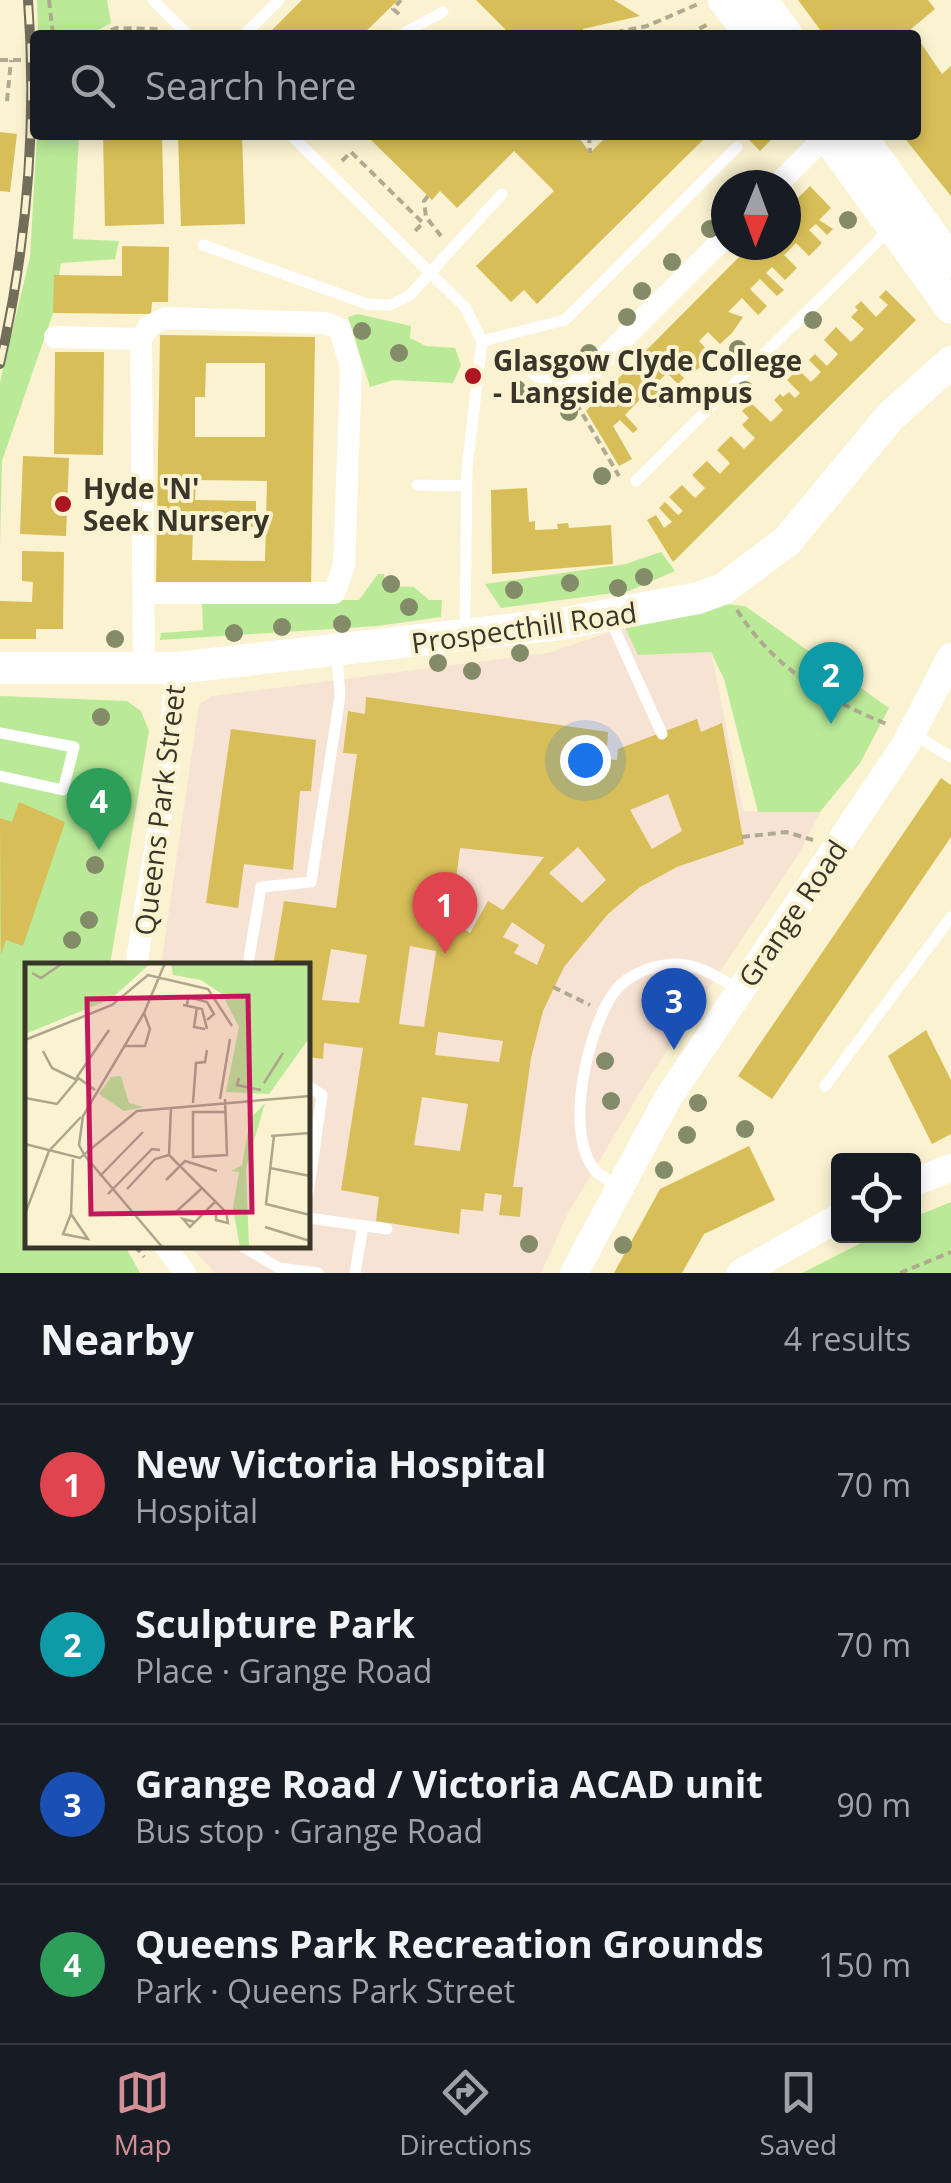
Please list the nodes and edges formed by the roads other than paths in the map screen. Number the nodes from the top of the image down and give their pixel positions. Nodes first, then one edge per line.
1 (153, 0) edge
2 (279, 0) edge
3 (724, 0) edge
4 (762, 0) edge
5 (443, 12) dead end
6 (183, 30) edge
7 (249, 30) edge
8 (409, 30) edge
9 (747, 30) edge
10 (783, 30) edge
11 (299, 140) edge
12 (821, 140) edge
13 (830, 140) edge
14 (864, 140) edge
15 (737, 147) dead end
16 (792, 170) edge
17 (502, 194) dead end
18 (892, 227) junction
19 (202, 245) dead end
20 (711, 251) edge
21 (951, 262) edge
22 (430, 272) junction
23 (951, 308) edge
24 (54, 337) dead end
25 (141, 339) junction
26 (482, 341) junction
27 (951, 362) edge
28 (538, 371) dead end
29 (636, 482) road end
30 (418, 485) dead end
31 (466, 486) junction
32 (144, 594) junction
33 (609, 617) junction
34 (465, 636) junction
35 (337, 650) junction
36 (951, 657) edge
37 (0, 668) edge
38 (160, 669) junction
39 (0, 733) edge
40 (912, 733) junction
41 (662, 734) dead end
42 (951, 757) edge
43 (0, 776) edge
44 (951, 917) edge
45 (249, 958) dead end
46 (141, 961) edge
47 (740, 990) junction
48 (825, 1086) dead end
49 (310, 1087) edge
50 (951, 1168) edge
51 (921, 1179) edge
52 (310, 1180) edge
53 (618, 1186) junction
54 (310, 1218) edge
55 (831, 1222) edge
56 (363, 1226) junction
57 (386, 1229) dead end
58 (166, 1248) edge
59 (245, 1248) edge
60 (185, 1273) edge
61 (318, 1273) edge
62 (355, 1273) edge
63 (574, 1273) edge
64 (741, 1273) edge

1 - 6 lane
2 - 7 lane
3 - 9 main road
4 - 10 main road
5 - 8 lane
11 - 22 lane
12 - 16 street
13 - 18 main road
14 - 21 main road
15 - 26 lane
17 - 22 lane
18 - 23 main road
18 - 29 lane
19 - 22 lane
20 - 28 street
22 - 26 lane
24 - 25 street
25 - 32 street, Queens Park Street
25 - 32 street
26 - 31 lane
27 - 33 main road, Prospecthill Road
30 - 31 lane
31 - 34 lane
32 - 38 street, Queens Park Street
33 - 34 main road, Prospecthill Road
33 - 41 lane
34 - 35 main road, Prospecthill Road
35 - 38 main road, Prospecthill Road
35 - 45 lane
36 - 40 street, Grange Road
37 - 38 main road, Prospecthill Road
38 - 46 street, Queens Park Street
39 - 43 lane
40 - 42 lane
40 - 47 street, Grange Road
44 - 48 lane
47 - 53 street, Grange Road
47 - 53 lane
49 - 52 lane
50 - 51 street
53 - 63 street, Grange Road
54 - 56 lane
55 - 64 street
56 - 57 lane
56 - 62 lane
58 - 60 street
59 - 61 lane

